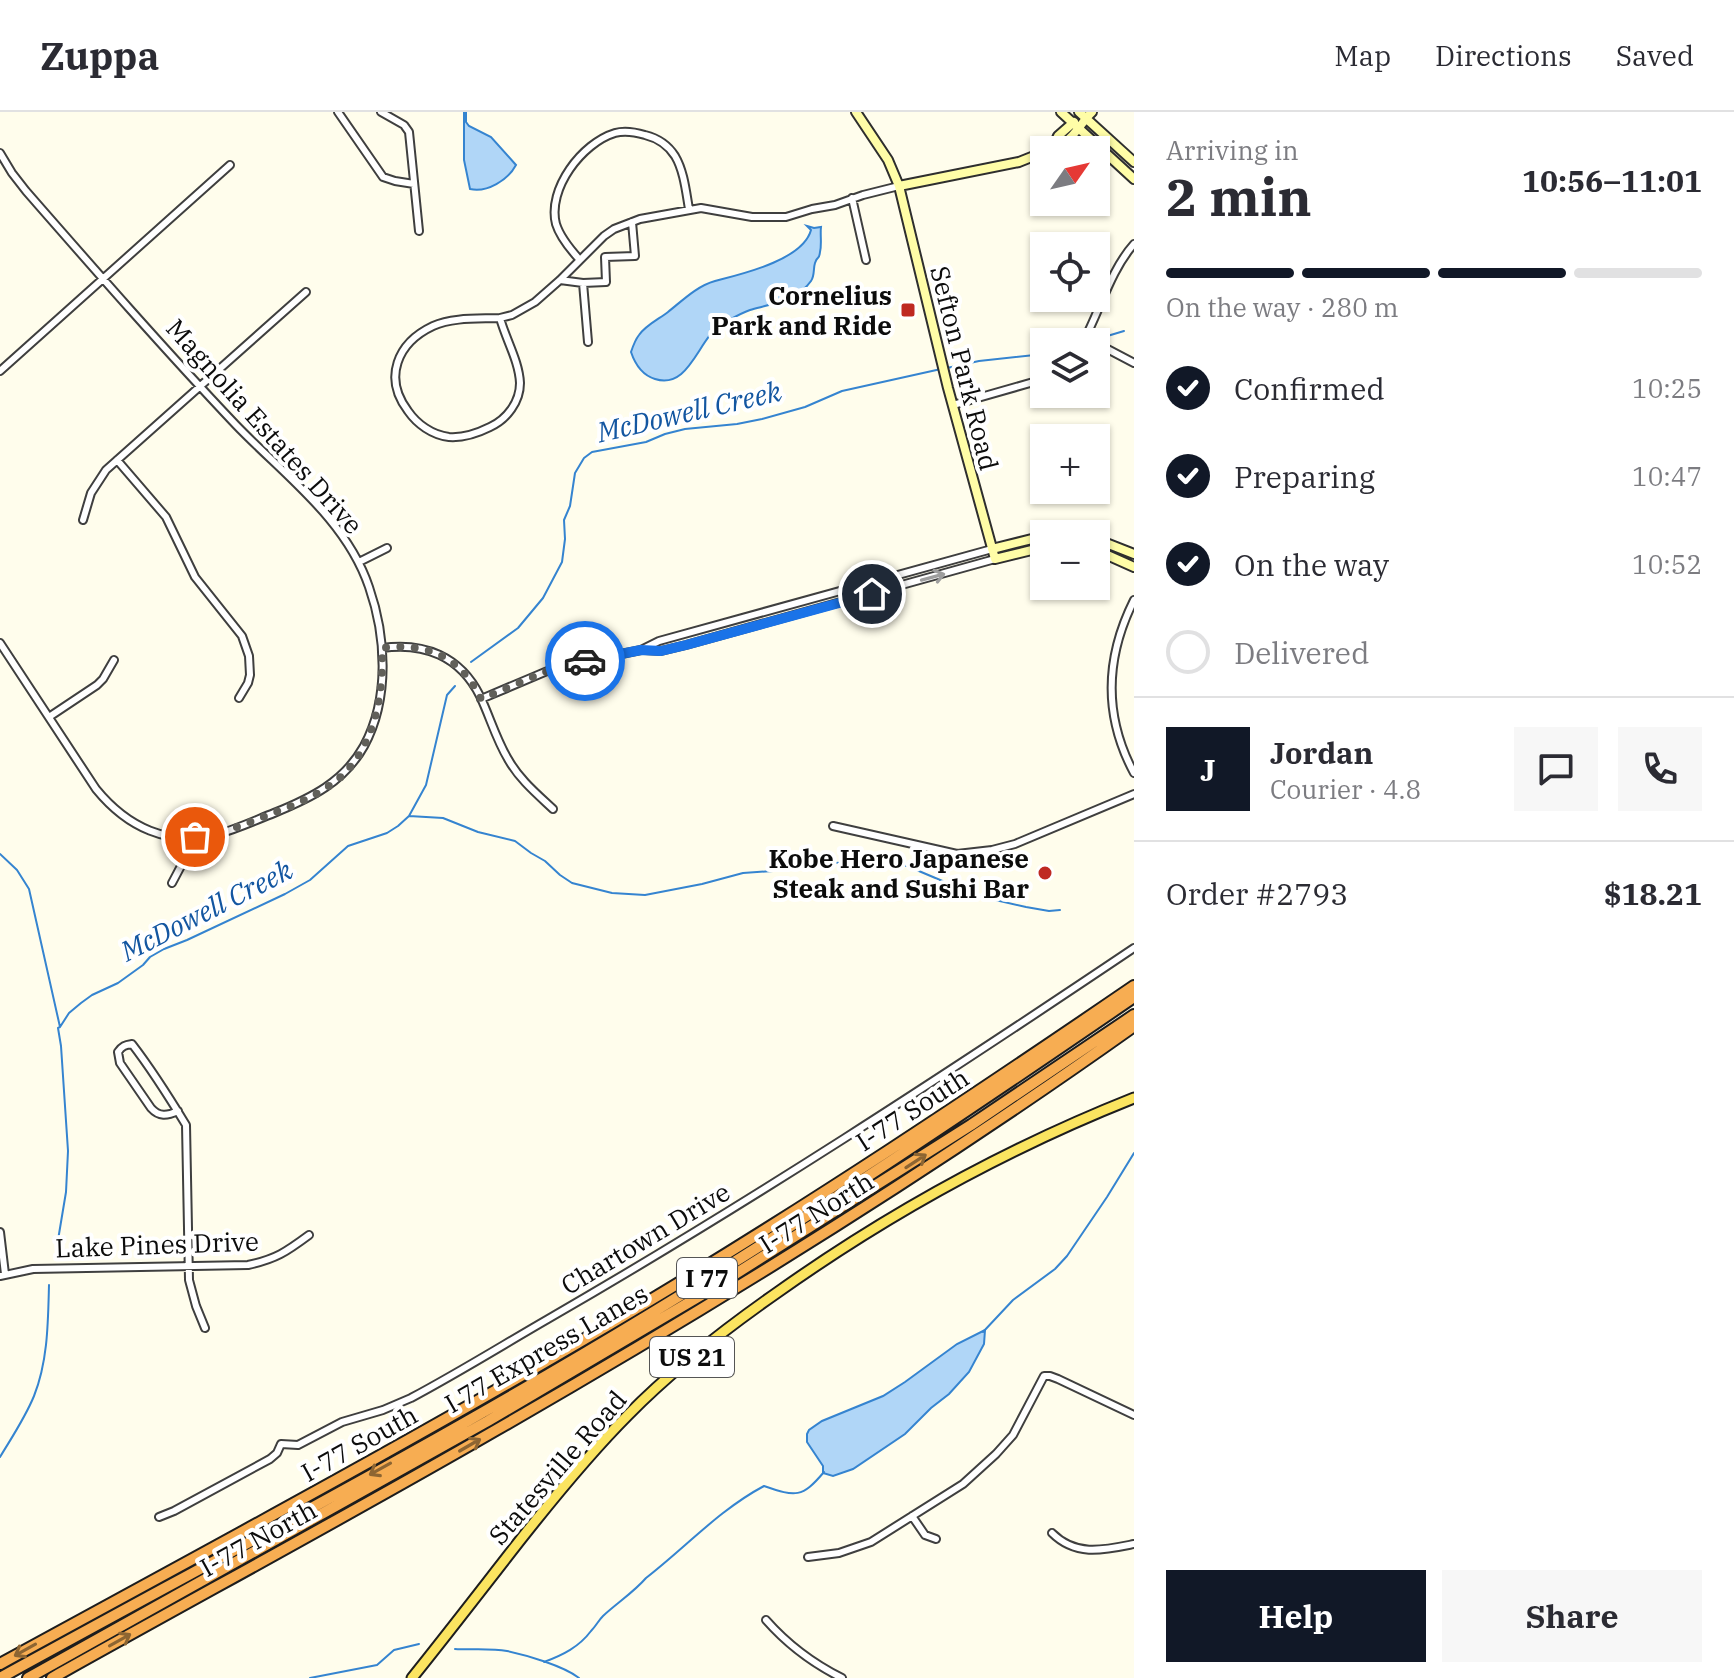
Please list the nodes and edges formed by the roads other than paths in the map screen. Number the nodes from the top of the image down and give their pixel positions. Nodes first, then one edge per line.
1 (338, 112) edge
2 (381, 112) edge
3 (856, 112) edge
4 (1061, 112) edge
5 (1086, 114) edge
6 (1076, 126) junction
7 (1068, 136) edge
8 (0, 153) edge
9 (1030, 157) edge
10 (1134, 162) edge
11 (230, 165) dead end
12 (1134, 179) edge
13 (414, 184) junction
14 (899, 186) junction
15 (852, 198) junction
16 (689, 209) junction
17 (632, 222) junction
18 (419, 231) dead end
19 (1134, 244) edge
20 (579, 259) junction
21 (866, 260) dead end
22 (104, 278) junction
23 (560, 280) junction
24 (583, 283) junction
25 (306, 292) dead end
26 (500, 318) junction
27 (1089, 328) edge
28 (588, 342) dead end
29 (1110, 350) edge
30 (1134, 363) edge
31 (0, 371) edge
32 (1030, 383) edge
33 (200, 386) junction
34 (953, 405) junction
35 (117, 460) junction
36 (83, 520) dead end
37 (1030, 540) edge
38 (1110, 545) edge
39 (387, 548) dead end
40 (992, 549) junction
41 (1030, 550) edge
42 (1134, 554) edge
43 (1110, 556) edge
44 (995, 559) junction
45 (359, 562) junction
46 (1134, 567) edge
47 (1134, 600) edge
48 (0, 643) edge
49 (382, 648) junction
50 (641, 650) junction
51 (114, 660) dead end
52 (239, 698) dead end
53 (481, 699) junction
54 (49, 717) junction
55 (1134, 773) edge
56 (1134, 794) edge
57 (553, 809) dead end
58 (833, 826) dead end
59 (184, 837) junction
60 (172, 883) dead end
61 (1134, 948) edge
62 (1134, 986) edge
63 (1134, 997) edge
64 (1134, 1015) edge
65 (1134, 1026) edge
66 (1134, 1098) edge
67 (178, 1111) junction
68 (0, 1232) edge
69 (309, 1235) dead end
70 (188, 1266) junction
71 (2, 1275) edge
72 (205, 1328) dead end
73 (643, 1344) junction
74 (563, 1378) junction
75 (1134, 1415) edge
76 (339, 1479) junction
77 (912, 1516) junction
78 (159, 1517) dead end
79 (264, 1533) junction
80 (1052, 1533) dead end
81 (936, 1539) dead end
82 (1134, 1544) edge
83 (808, 1557) dead end
84 (766, 1620) dead end
85 (0, 1664) edge
86 (0, 1678) edge
87 (28, 1678) edge
88 (52, 1678) edge
89 (412, 1678) edge
90 (842, 1678) edge

1 - 13 street
2 - 13 street
3 - 14 street, Sefton Park Road
4 - 6 street
5 - 6 street
5 - 10 street
6 - 7 street
6 - 12 street
8 - 22 street, Magnolia Estates Drive
9 - 14 street
11 - 22 street
13 - 18 street
14 - 15 street
14 - 34 street, Sefton Park Road
15 - 16 street
15 - 21 street
16 - 17 street
16 - 20 street
17 - 20 street
17 - 24 street
19 - 27 street
20 - 23 street
22 - 31 street
22 - 33 street, Magnolia Estates Drive
23 - 24 street
23 - 26 street
24 - 28 street
25 - 33 street
26 - 26 street
29 - 30 street
32 - 34 street
33 - 35 street
33 - 45 street, Magnolia Estates Drive
34 - 40 street, Sefton Park Road
35 - 36 street
35 - 52 street
37 - 40 street
38 - 42 street
39 - 45 street
40 - 44 street, Sefton Park Road
40 - 50 street
41 - 44 street
43 - 46 street
50 -> 44 street
45 - 49 street, Magnolia Estates Drive
47 - 55 street
48 - 54 street, Magnolia Estates Drive
49 - 53 street
49 - 59 street, Magnolia Estates Drive
50 - 53 street
51 - 54 street
53 - 57 street
54 - 59 street, Magnolia Estates Drive
56 - 58 street
59 - 60 street
61 - 78 street, Chartown Drive
62 - 76 highway, I-77 South / I 77
63 -> 79 highway, I 77 Express Lanes / I 77
74 -> 64 highway, I 77 Express Lanes / I 77
65 - 73 highway, I-77 North / I 77
66 - 89 main road, Statesville Road / US 21
67 - 67 street
67 - 70 street
68 - 71 street
69 - 70 street, Lake Pines Drive
70 - 71 street, Lake Pines Drive
70 - 72 street
73 - 74 highway
88 -> 73 highway, I-77 North / I 77
74 - 87 highway, I 77 Express Lanes / I 77
75 - 77 street
76 - 79 highway
76 -> 85 highway, I-77 South / I 77
77 - 81 street
77 - 83 street
79 - 86 highway, I 77 Express Lanes / I 77
80 - 82 street
84 - 90 street

